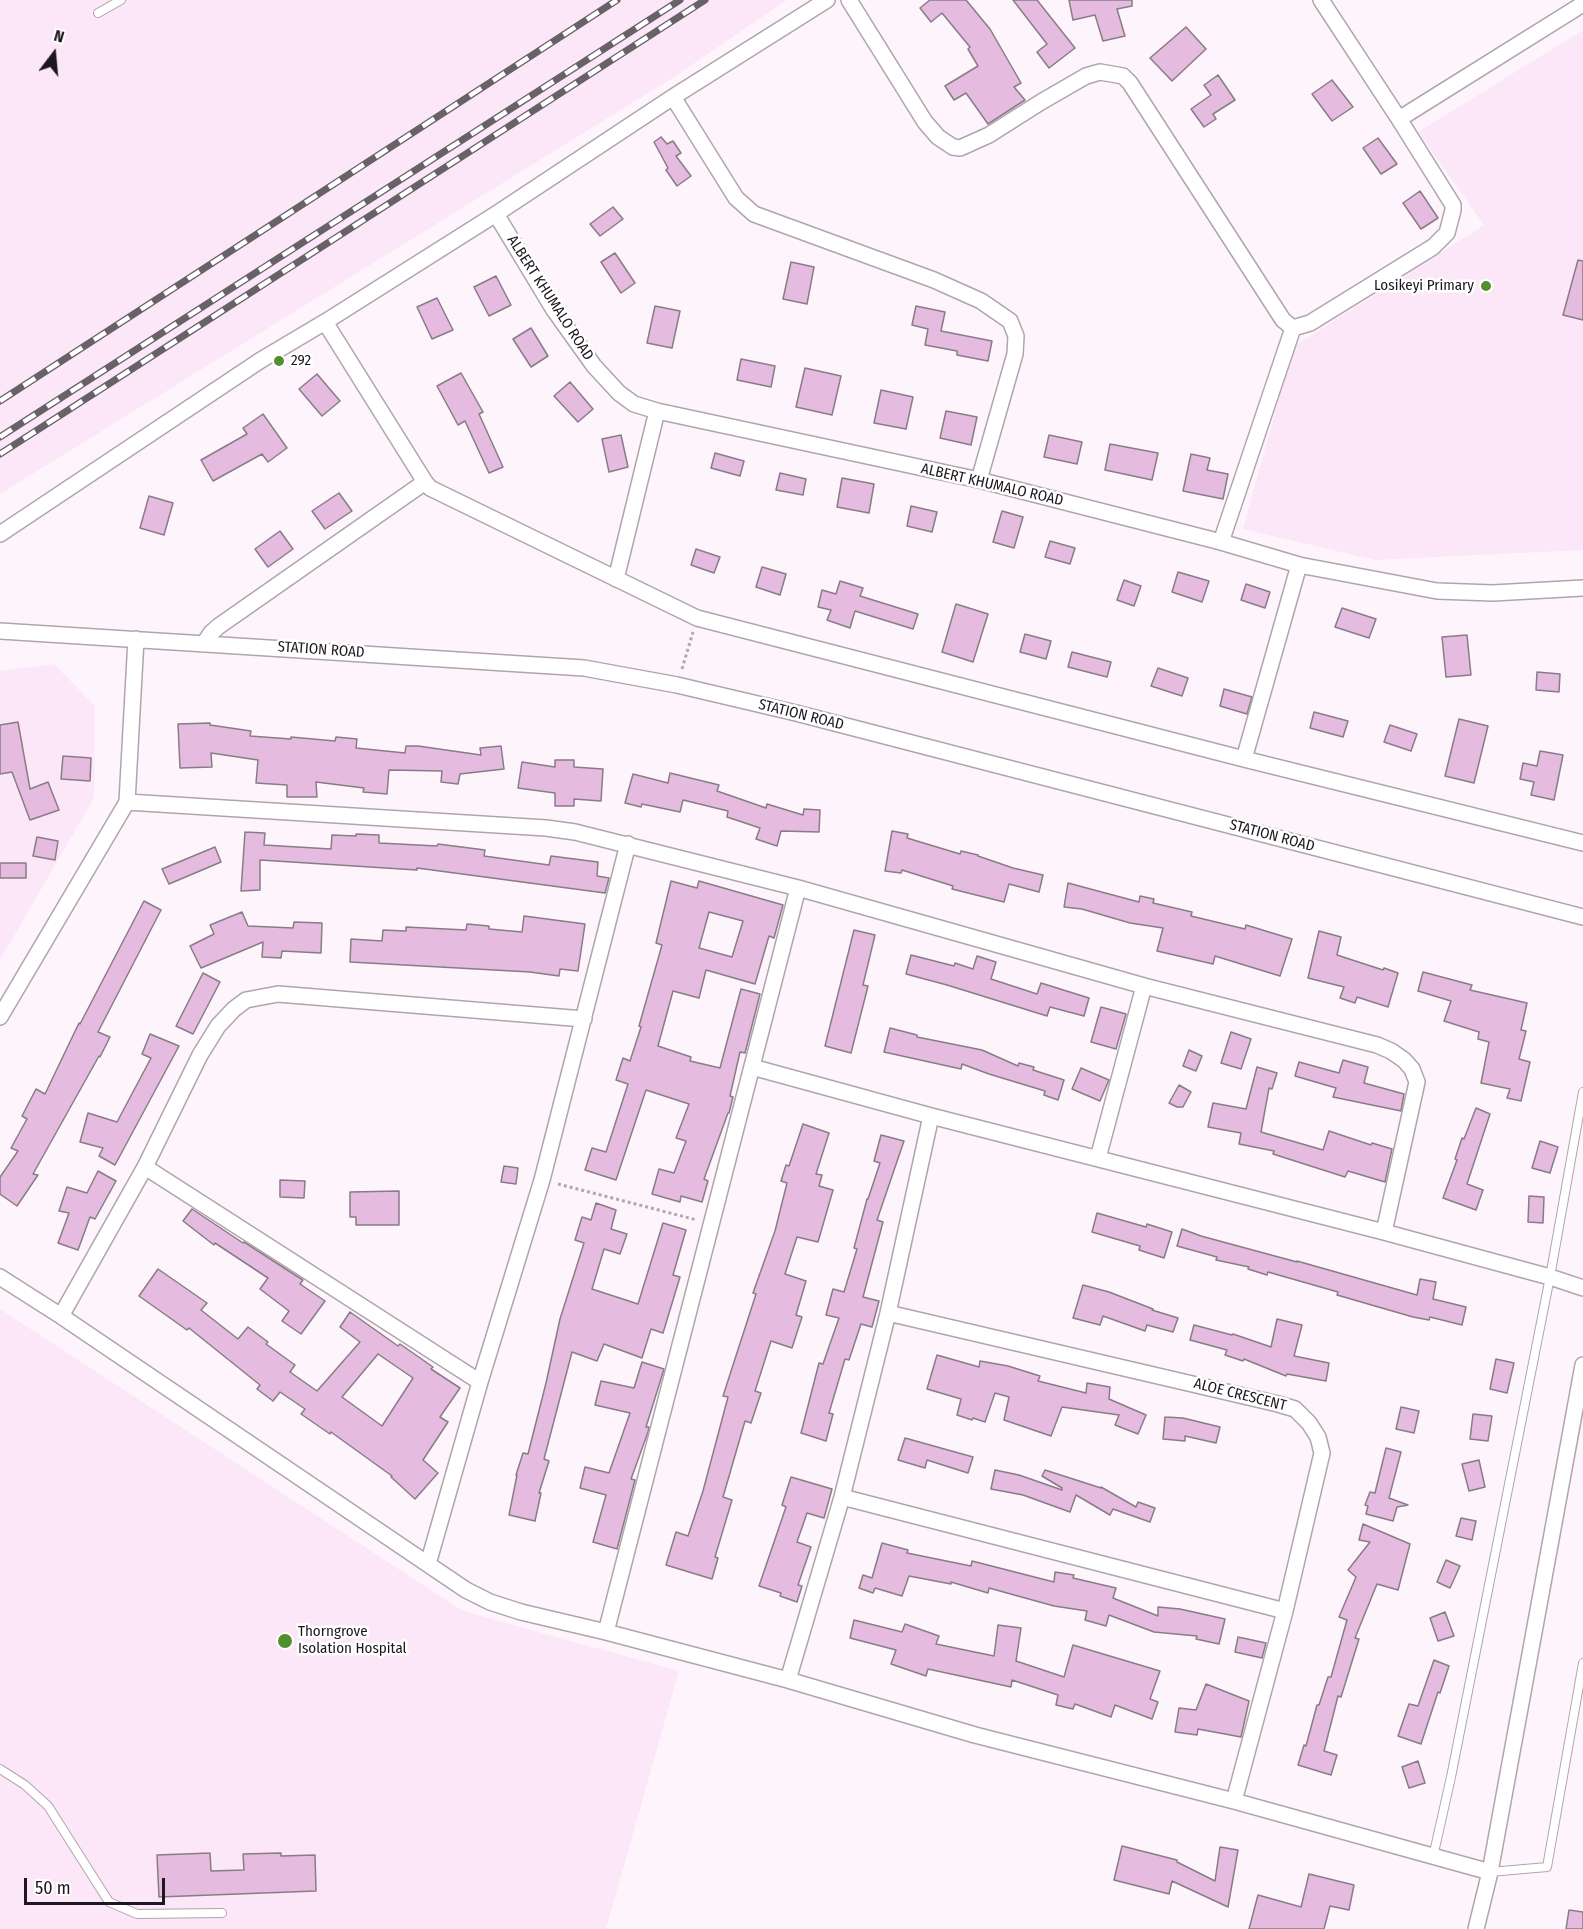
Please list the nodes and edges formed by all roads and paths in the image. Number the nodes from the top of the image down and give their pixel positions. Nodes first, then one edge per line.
1 (121, 0) edge
2 (827, 0) edge
3 (849, 0) edge
4 (1321, 0) edge
5 (1572, 5) edge
6 (98, 14) dead end
7 (673, 97) junction
8 (1399, 119) junction
9 (496, 214) junction
10 (325, 322) junction
11 (1293, 328) junction
12 (657, 411) junction
13 (979, 480) junction
14 (425, 482) junction
15 (0, 534) edge
16 (1221, 542) junction
17 (1299, 565) junction
18 (616, 579) junction
19 (1583, 588) edge
20 (697, 618) junction
21 (0, 631) edge
22 (136, 639) junction
23 (205, 642) junction
24 (677, 685) junction
25 (1244, 759) junction
26 (127, 802) junction
27 (1583, 843) edge
28 (628, 844) junction
29 (798, 888) junction
30 (1583, 917) edge
31 (1144, 986) junction
32 (0, 1017) edge
33 (585, 1020) junction
34 (752, 1066) junction
35 (1583, 1092) edge
36 (931, 1116) junction
37 (1098, 1158) junction
38 (145, 1167) junction
39 (542, 1180) junction
40 (713, 1224) junction
41 (1384, 1232) junction
42 (1550, 1277) junction
43 (0, 1278) edge
44 (1583, 1288) edge
45 (888, 1313) junction
46 (61, 1316) junction
47 (1583, 1365) edge
48 (480, 1382) junction
49 (842, 1497) junction
50 (428, 1564) junction
51 (1285, 1611) junction
52 (606, 1632) junction
53 (1583, 1664) edge
54 (788, 1680) junction
55 (0, 1769) edge
56 (1234, 1802) junction
57 (1433, 1857) junction
58 (1490, 1872) junction
59 (222, 1913) dead end
60 (1476, 1929) edge

1 - 6 lane
2 - 7 street
3 - 11 street
4 - 8 street
5 - 8 street
7 - 9 street
7 - 13 street
8 - 11 street
9 - 10 street
9 - 12 street, ALBERT KHUMALO ROAD
10 - 14 street
10 - 15 street
11 - 16 street
12 - 13 street, ALBERT KHUMALO ROAD
12 - 18 street
13 - 16 street, ALBERT KHUMALO ROAD
14 - 18 street
14 - 23 street
16 - 17 street, ALBERT KHUMALO ROAD
17 - 19 street, ALBERT KHUMALO ROAD
17 - 25 street
18 - 20 street
20 - 24 path
20 - 25 street
21 - 22 street, STATION ROAD
22 - 23 street, STATION ROAD
22 - 26 street
23 - 24 street, STATION ROAD
24 - 30 street, STATION ROAD
25 - 27 street
26 - 28 street
26 - 32 street
28 - 29 street
28 - 33 street
29 - 31 street
29 - 34 street
31 - 37 street
31 - 41 street
33 - 38 street
33 - 39 street
34 - 36 street
34 - 40 street
35 - 42 lane
36 - 37 street
36 - 45 street
37 - 41 street
38 - 46 street
38 - 48 street
39 - 40 path
39 - 48 street
40 - 52 street
41 - 42 street
42 - 44 street
42 - 57 lane
43 - 46 street
45 - 49 street
45 - 51 street, ALOE CRESCENT
46 - 50 street
47 - 58 street
48 - 50 street
49 - 51 street
49 - 54 street
50 - 52 street
51 - 56 street, ALOE CRESCENT
52 - 54 street
53 - 58 lane
54 - 56 street
55 - 59 lane
56 - 57 street
57 - 58 street
58 - 60 street

